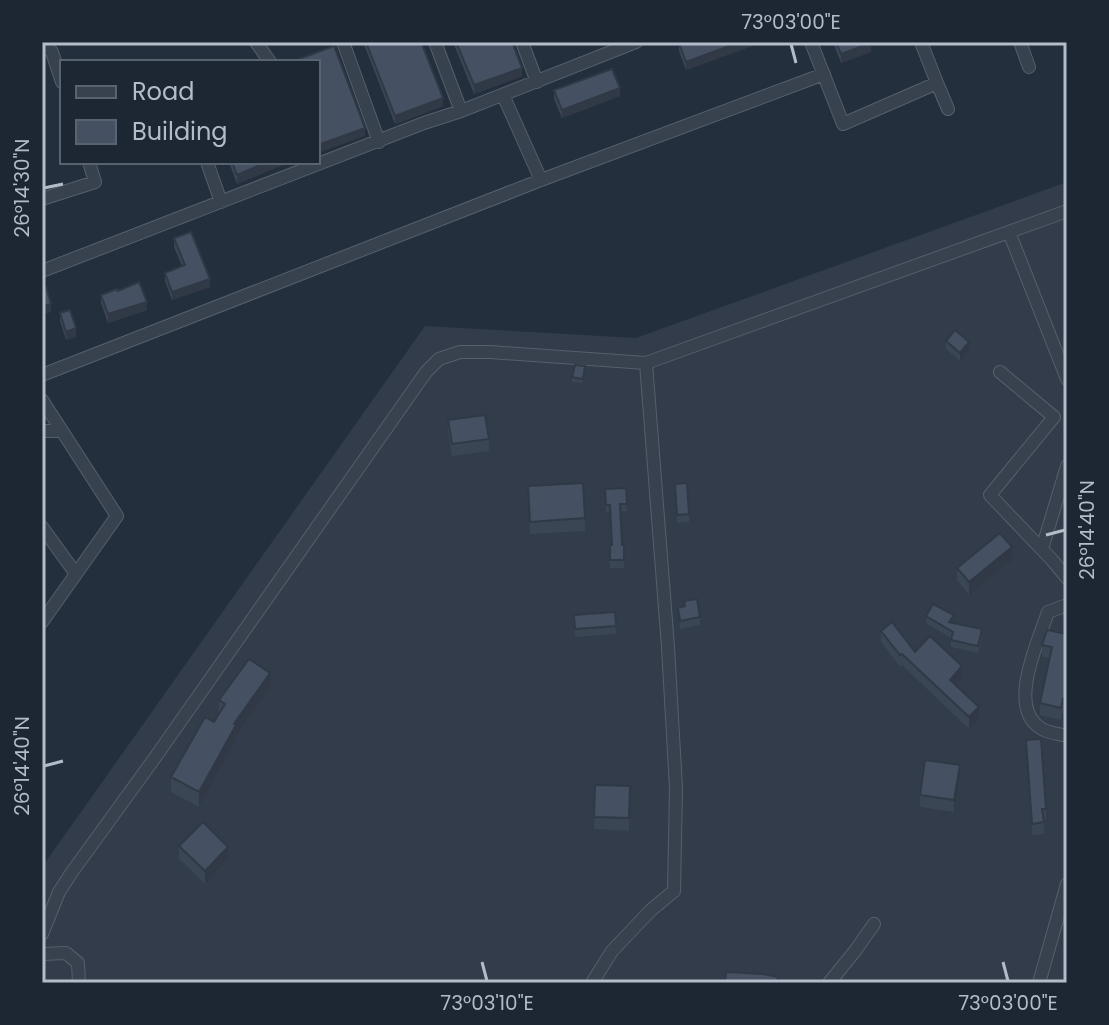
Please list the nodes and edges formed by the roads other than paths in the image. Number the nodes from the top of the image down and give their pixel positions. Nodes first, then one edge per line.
1 (42, 42) edge
2 (256, 42) edge
3 (343, 42) edge
4 (435, 42) edge
5 (522, 42) edge
6 (636, 42) edge
7 (811, 42) edge
8 (921, 42) edge
9 (1020, 42) edge
10 (613, 46) edge
11 (269, 60) edge
12 (1029, 67) dead end
13 (824, 74) junction
14 (60, 76) edge
15 (537, 82) junction
16 (937, 83) junction
17 (503, 95) junction
18 (948, 109) dead end
19 (461, 111) junction
20 (379, 142) junction
21 (320, 160) edge
22 (90, 164) edge
23 (208, 164) edge
24 (300, 166) edge
25 (541, 180) junction
26 (42, 199) edge
27 (221, 202) junction
28 (1067, 211) edge
29 (1009, 232) junction
30 (42, 271) edge
31 (646, 363) junction
32 (1000, 372) dead end
33 (42, 375) edge
34 (1067, 379) edge
35 (42, 400) edge
36 (42, 431) edge
37 (62, 431) junction
38 (1067, 466) edge
39 (42, 527) edge
40 (1042, 549) junction
41 (76, 574) junction
42 (1067, 578) edge
43 (1067, 605) edge
44 (42, 622) edge
45 (1067, 736) edge
46 (1067, 884) edge
47 (874, 924) dead end
48 (42, 934) edge
49 (42, 954) edge
50 (79, 983) edge
51 (592, 983) edge
52 (829, 983) edge
53 (1039, 983) edge

1 - 14 street
2 - 11 street
3 - 20 street
4 - 19 street
5 - 15 street
6 - 10 street
7 - 13 street
8 - 16 street
9 - 12 street
10 - 15 street
13 - 16 street
13 - 25 street
15 - 17 street
16 - 18 street
17 - 19 street
17 - 25 street
19 - 20 street
20 - 21 street
22 - 26 street
23 - 27 street
24 - 27 street
25 - 33 street
27 - 30 street
28 - 29 street
29 - 31 street
29 - 34 street
31 - 48 street
31 - 51 street
32 - 40 street
35 - 37 street
36 - 37 street
37 - 41 street
38 - 40 street
39 - 41 street
40 - 42 street
41 - 44 street
43 - 45 street
46 - 53 street
47 - 52 street
49 - 50 street

